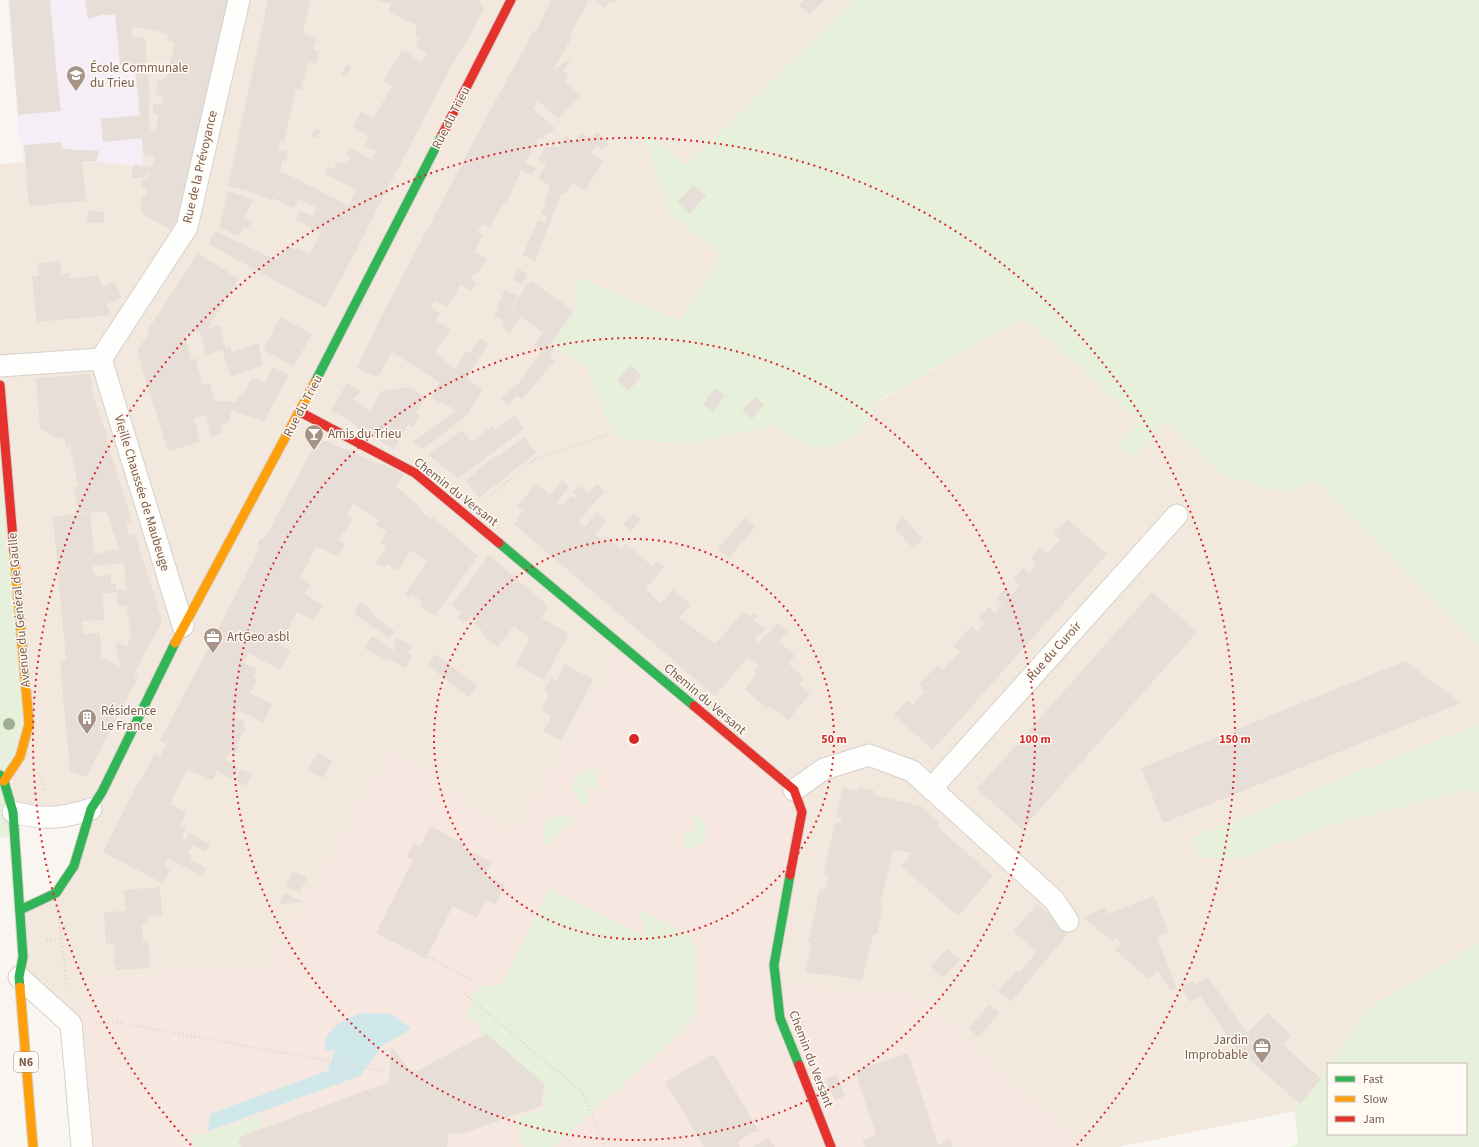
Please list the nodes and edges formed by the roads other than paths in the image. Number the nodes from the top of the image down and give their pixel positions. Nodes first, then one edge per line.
1 (239, 0) edge
2 (511, 0) edge
3 (101, 359) junction
4 (0, 366) edge
5 (0, 385) edge
6 (300, 412) junction
7 (1177, 515) dead end
8 (183, 626) junction
9 (2, 778) edge
10 (931, 789) junction
11 (794, 790) junction
12 (91, 809) junction
13 (13, 812) junction
14 (20, 910) junction
15 (1068, 920) dead end
16 (18, 977) junction
17 (33, 1147) edge
18 (82, 1147) edge
19 (831, 1147) edge

1 - 3 street, Rue de la Prévoyance
2 - 6 street, Rue du Trieu
3 - 4 street
3 - 8 street, Vieille Chaussée de Maubeuge
5 - 9 street, Avenue du Général de Gaulle
6 - 8 street, Rue du Trieu
6 - 11 street, Chemin du Versant
7 - 10 street, Rue du Curoir
8 - 12 street, Rue du Trieu
9 - 13 street, N6
10 - 11 street
10 - 15 street
11 - 19 street, Chemin du Versant
12 - 13 street
12 - 14 street, Rue du Trieu
13 - 14 street, N6
14 - 16 street, N6
16 - 17 street, N6
16 - 18 street

